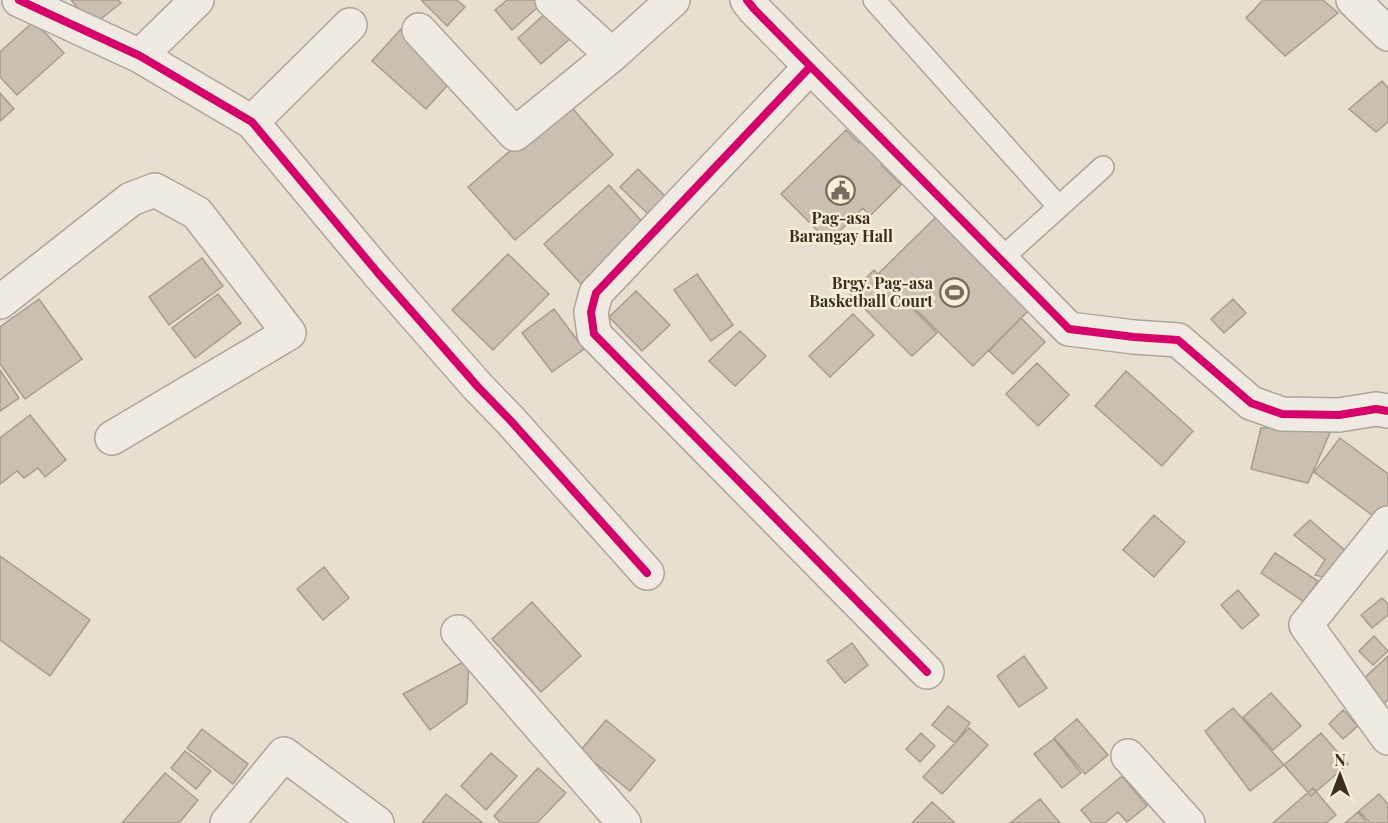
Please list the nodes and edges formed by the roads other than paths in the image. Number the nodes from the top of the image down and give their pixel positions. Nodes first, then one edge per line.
1 (19, 0) edge
2 (197, 0) edge
3 (552, 0) edge
4 (673, 0) edge
5 (874, 0) edge
6 (1353, 0) edge
7 (755, 3) edge
8 (350, 25) dead end
9 (419, 30) dead end
10 (1388, 34) edge
11 (612, 55) junction
12 (140, 56) junction
13 (810, 67) junction
14 (252, 122) junction
15 (1103, 167) dead end
16 (1059, 207) junction
17 (1000, 260) junction
18 (0, 302) edge
19 (1388, 411) edge
20 (112, 438) dead end
21 (1388, 524) edge
22 (647, 573) dead end
23 (458, 632) dead end
24 (927, 672) dead end
25 (1388, 738) edge
26 (1128, 756) dead end
27 (227, 823) edge
28 (377, 823) edge
29 (624, 823) edge
30 (1188, 823) edge

1 - 12 street
2 - 12 street
3 - 11 street
4 - 11 street
5 - 16 lane
6 - 10 street
7 - 13 street
8 - 14 street
9 - 11 street
12 - 14 street
13 - 17 street
13 - 24 street
14 - 22 street
15 - 16 lane
16 - 17 lane
17 - 19 street
18 - 20 street
21 - 25 street
23 - 29 street
26 - 30 street
27 - 28 street

